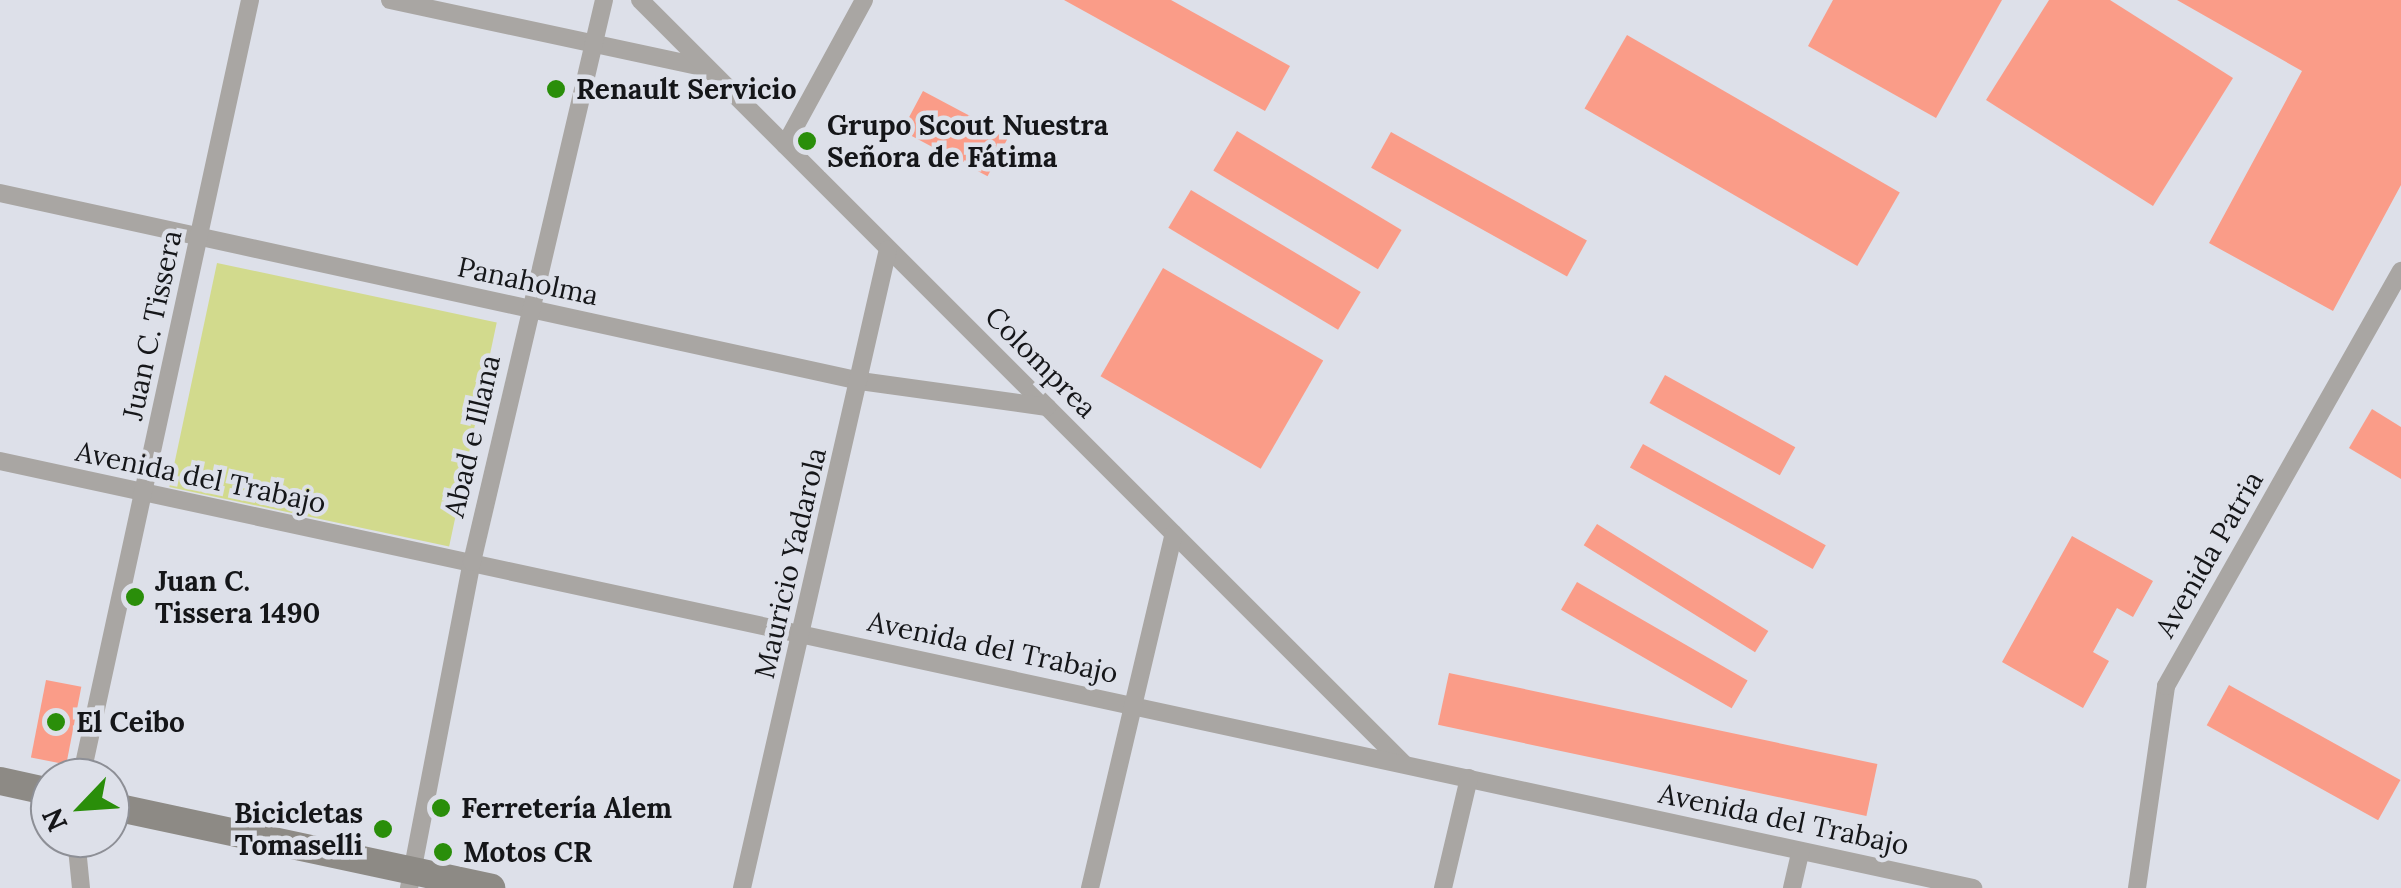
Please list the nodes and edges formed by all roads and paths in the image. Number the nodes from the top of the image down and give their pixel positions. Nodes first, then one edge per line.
1 (250, 0) edge
2 (390, 0) edge
3 (604, 0) edge
4 (640, 0) edge
5 (864, 0) edge
6 (590, 43) junction
7 (708, 68) junction
8 (785, 146) junction
9 (0, 194) edge
10 (200, 237) junction
11 (888, 250) junction
12 (2401, 272) edge
13 (529, 310) junction
14 (860, 381) junction
15 (1047, 408) junction
16 (0, 462) edge
17 (142, 494) junction
18 (1174, 534) junction
19 (472, 562) junction
20 (802, 634) junction
21 (1130, 705) junction
22 (85, 758) edge
23 (1403, 764) junction
24 (1468, 778) junction
25 (0, 781) edge
26 (30, 788) edge
27 (130, 811) edge
28 (1800, 852) junction
29 (78, 858) edge
30 (410, 879) edge
31 (81, 888) edge
32 (490, 888) edge
33 (742, 888) edge
34 (1090, 888) edge
35 (1444, 888) edge
36 (1792, 888) edge
37 (1973, 888) edge
38 (2137, 888) edge

1 - 10 street, Juan C. Tissera
2 - 6 street
3 - 6 street, Abad e Illana
4 - 7 street, Colomprea
5 - 8 street
6 - 7 street
6 - 13 street, Abad e Illana
7 - 8 street, Colomprea
8 - 11 street, Colomprea
9 - 10 street, Panaholma
10 - 13 street, Panaholma
10 - 17 street, Juan C. Tissera
11 - 14 street, Mauricio Yadarola
11 - 15 street, Colomprea
12 - 38 street, Avenida Patria
13 - 14 street, Panaholma
13 - 19 street, Abad e Illana
14 - 15 street, Panaholma
14 - 20 street, Mauricio Yadarola
15 - 18 street, Colomprea
16 - 17 street, Avenida del Trabajo
17 - 19 street, Avenida del Trabajo
17 - 22 street, Juan C. Tissera
18 - 21 street
18 - 23 street, Colomprea
19 - 20 street, Avenida del Trabajo
19 - 30 street, Abad e Illana
20 - 21 street, Avenida del Trabajo
20 - 33 street, Mauricio Yadarola
21 - 23 street, Avenida del Trabajo
21 - 34 street
23 - 24 street, Avenida del Trabajo
24 - 28 street, Avenida del Trabajo
24 - 35 street
25 - 26 main road
27 - 30 main road
28 - 36 street
28 - 37 street, Avenida del Trabajo
29 - 31 street
30 - 32 main road

